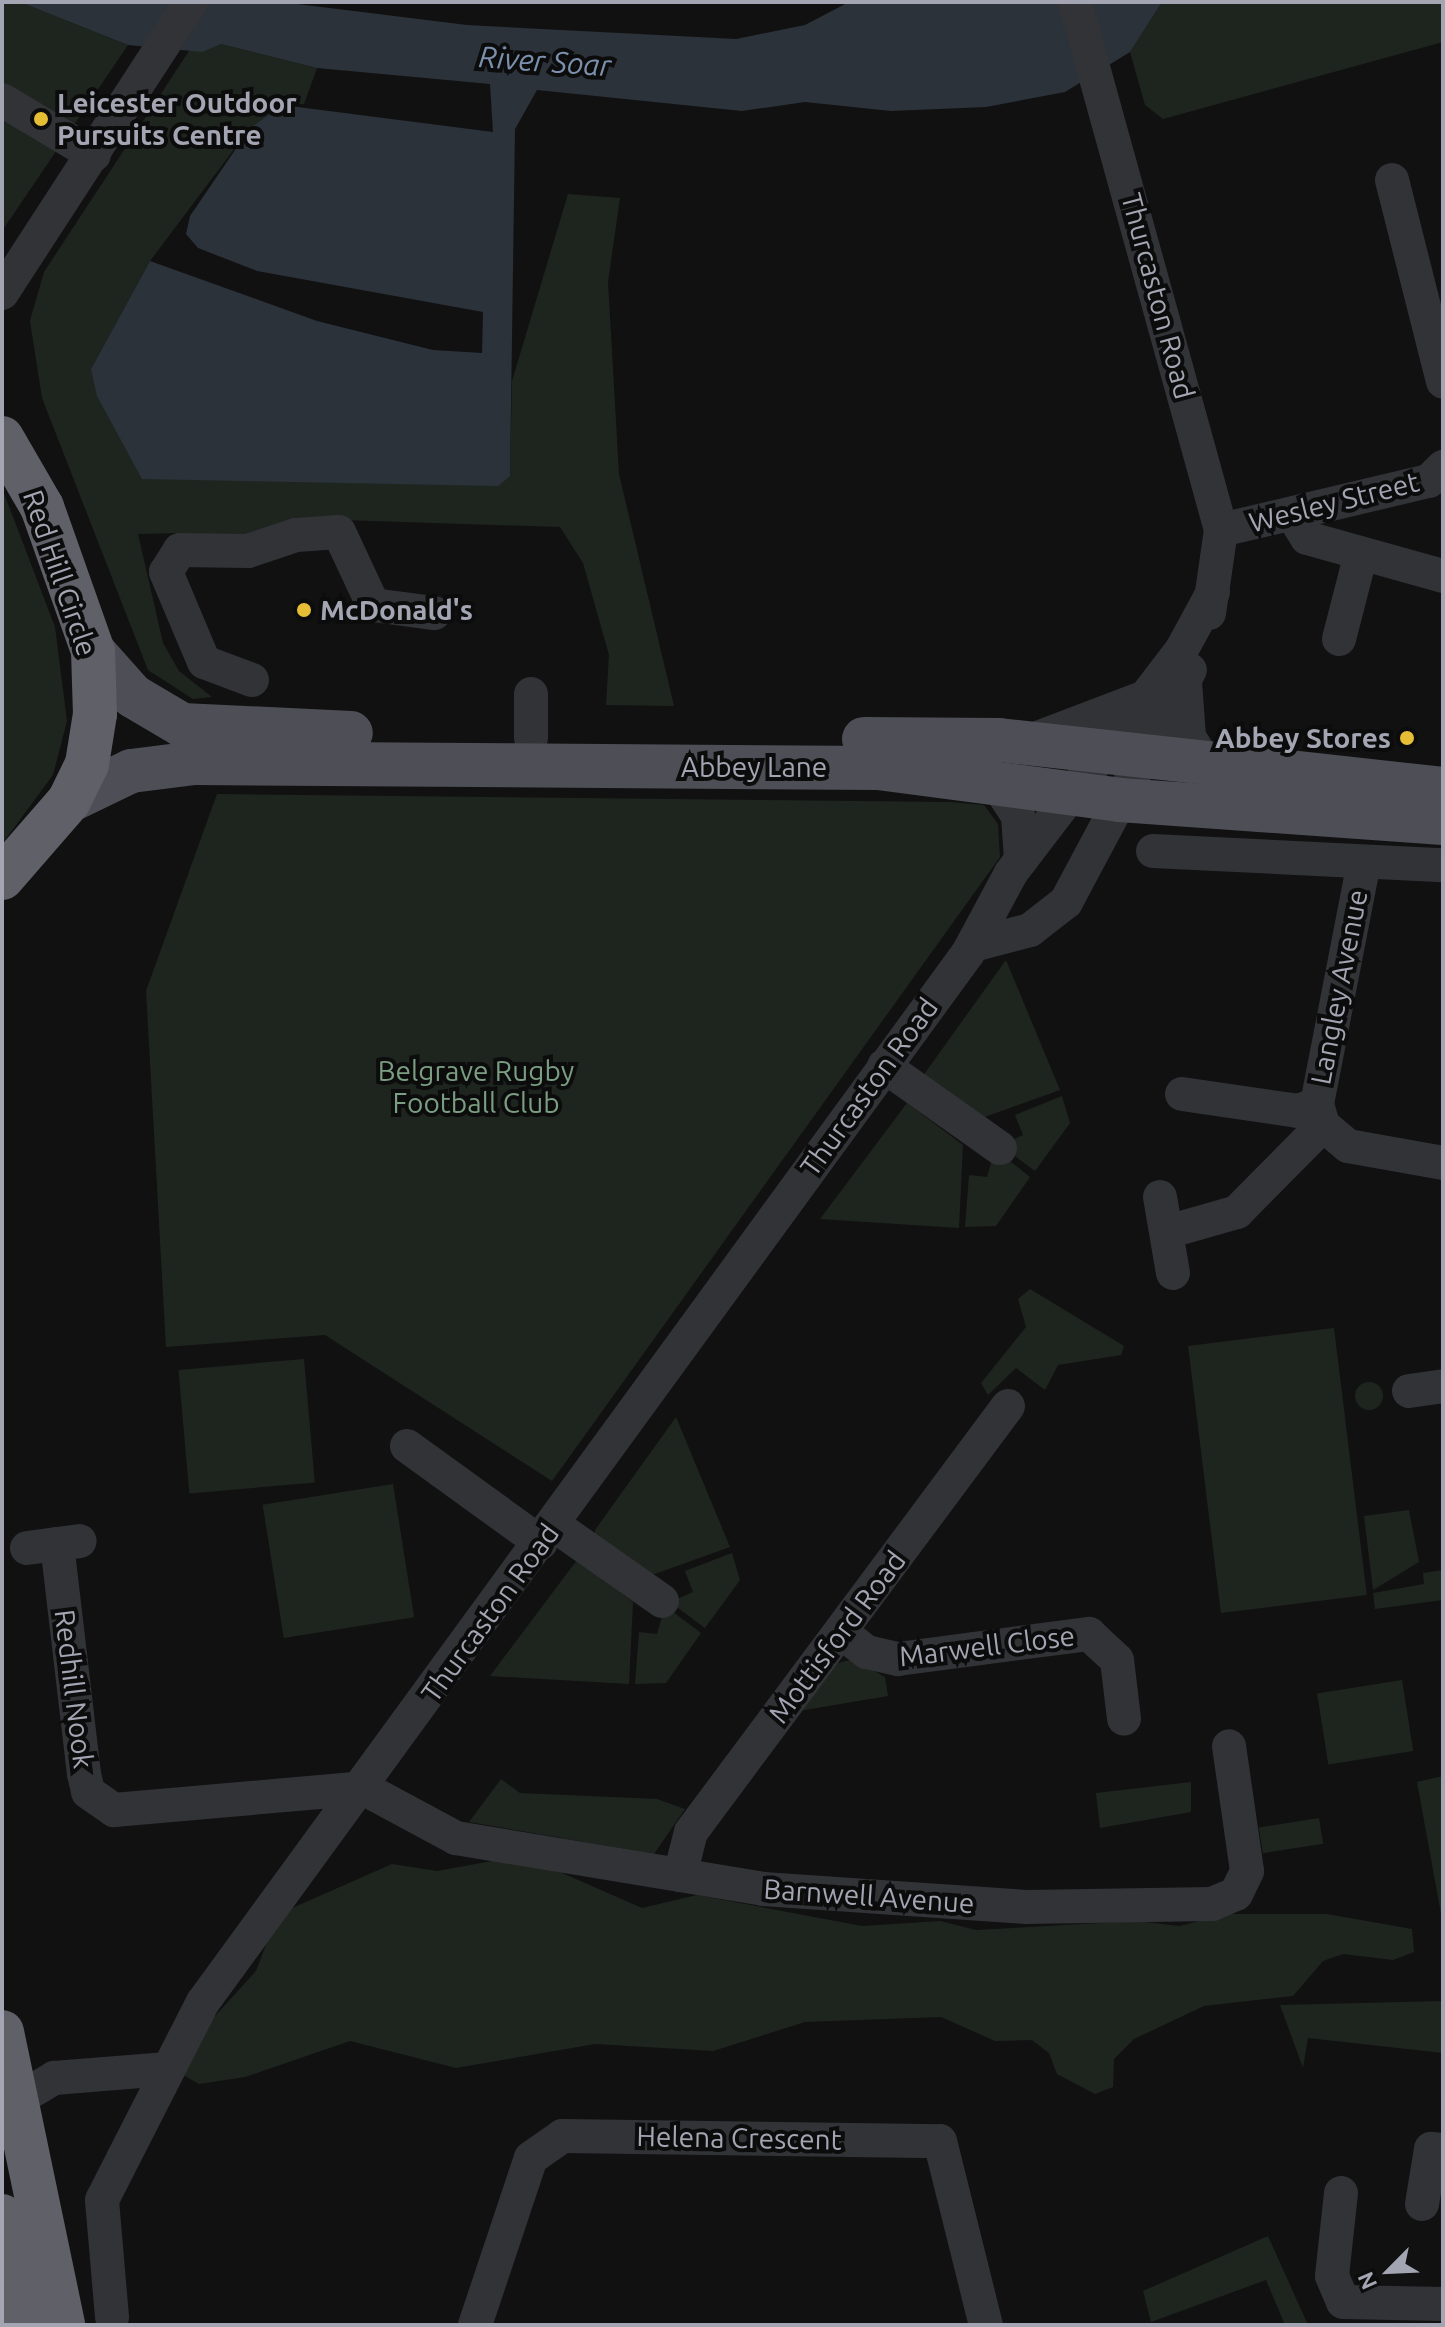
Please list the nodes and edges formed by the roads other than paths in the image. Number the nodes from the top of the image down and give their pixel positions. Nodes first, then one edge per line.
1 (191, 2) edge
2 (1075, 2) edge
3 (2, 100) edge
4 (94, 155) junction
5 (1392, 180) dead end
6 (3, 290) edge
7 (1443, 382) edge
8 (5, 434) edge
9 (1443, 467) edge
10 (1292, 514) junction
11 (1221, 530) junction
12 (1360, 557) junction
13 (1443, 576) edge
14 (1213, 592) junction
15 (434, 613) dead end
16 (1339, 639) dead end
17 (93, 651) junction
18 (252, 680) dead end
19 (1185, 682) junction
20 (531, 694) dead end
21 (1149, 695) junction
22 (531, 738) junction
23 (1022, 743) junction
24 (1122, 755) junction
25 (1207, 766) junction
26 (994, 779) junction
27 (1443, 789) edge
28 (1074, 793) junction
29 (1120, 800) junction
30 (69, 801) junction
31 (1443, 823) edge
32 (1153, 851) dead end
33 (1364, 862) junction
34 (1443, 865) edge
35 (1016, 867) junction
36 (7, 881) edge
37 (1066, 902) junction
38 (973, 945) junction
39 (884, 1066) junction
40 (1182, 1094) dead end
41 (1320, 1114) junction
42 (1000, 1148) dead end
43 (1443, 1163) edge
44 (1160, 1197) dead end
45 (1167, 1232) junction
46 (1173, 1273) dead end
47 (1443, 1386) edge
48 (1409, 1391) dead end
49 (1008, 1406) dead end
50 (407, 1446) dead end
51 (547, 1534) junction
52 (55, 1544) dead end
53 (662, 1601) dead end
54 (841, 1632) junction
55 (1124, 1719) dead end
56 (1229, 1746) dead end
57 (363, 1788) junction
58 (680, 1875) junction
59 (2, 2032) edge
60 (165, 2069) junction
61 (10, 2102) edge
62 (1443, 2150) edge
63 (1341, 2193) dead end
64 (1422, 2204) dead end
65 (2, 2216) edge
66 (1443, 2304) edge
67 (112, 2317) dead end
68 (20, 2325) edge
69 (63, 2325) edge
70 (475, 2325) edge
71 (986, 2325) edge

1 - 4 street
2 - 11 street, Thurcaston Road
3 - 4 street
4 - 6 street
5 - 7 street
8 - 17 highway, Red Hill Circle
9 - 10 street, Wesley Street
10 - 11 street, Wesley Street
10 - 12 street
11 - 14 street, Thurcaston Road
12 - 13 street
12 - 16 street
14 - 19 street, Thurcaston Road
14 - 21 street, Thurcaston Road
15 - 18 street
17 - 22 main road, Abbey Lane
17 - 30 highway, Red Hill Circle
19 - 24 street, Thurcaston Road
19 - 25 street, Thurcaston Road
20 - 22 street
21 - 23 street
21 - 24 street, Thurcaston Road
22 - 23 main road, Abbey Lane
23 - 24 main road, Abbey Lane
24 - 25 main road, Abbey Lane
24 - 28 street, Thurcaston Road
24 - 29 street, Thurcaston Road
25 - 27 main road, Abbey Lane
26 - 28 main road, Abbey Lane
26 - 30 main road, Abbey Lane
26 - 35 street
28 - 29 main road, Abbey Lane
28 - 35 street, Thurcaston Road
29 - 31 main road, Abbey Lane
29 - 37 street, Thurcaston Road
30 - 36 highway, Red Hill Circle
32 - 33 street, Langley Avenue
33 - 34 street, Langley Avenue
33 - 41 street, Langley Avenue
35 - 37 street
35 - 38 street, Thurcaston Road
37 - 38 street, Thurcaston Road
38 - 39 street, Thurcaston Road
39 - 42 street
39 - 51 street, Thurcaston Road
40 - 41 street
41 - 43 street, Langley Avenue
41 - 45 street
44 - 45 street
45 - 46 street
47 - 48 street
49 - 54 street, Mottisford Road
50 - 51 street
51 - 53 street
51 - 57 street, Thurcaston Road
52 - 57 street, Redhill Nook
54 - 55 street, Marwell Close
54 - 58 street, Mottisford Road
56 - 58 street, Barnwell Avenue
57 - 58 street, Barnwell Avenue
57 - 60 street, Thurcaston Road
59 - 61 highway
60 - 61 street
60 - 67 street, Thurcaston Road
61 - 69 highway
62 - 64 street
63 - 66 street
65 - 68 highway
70 - 71 street, Helena Crescent

